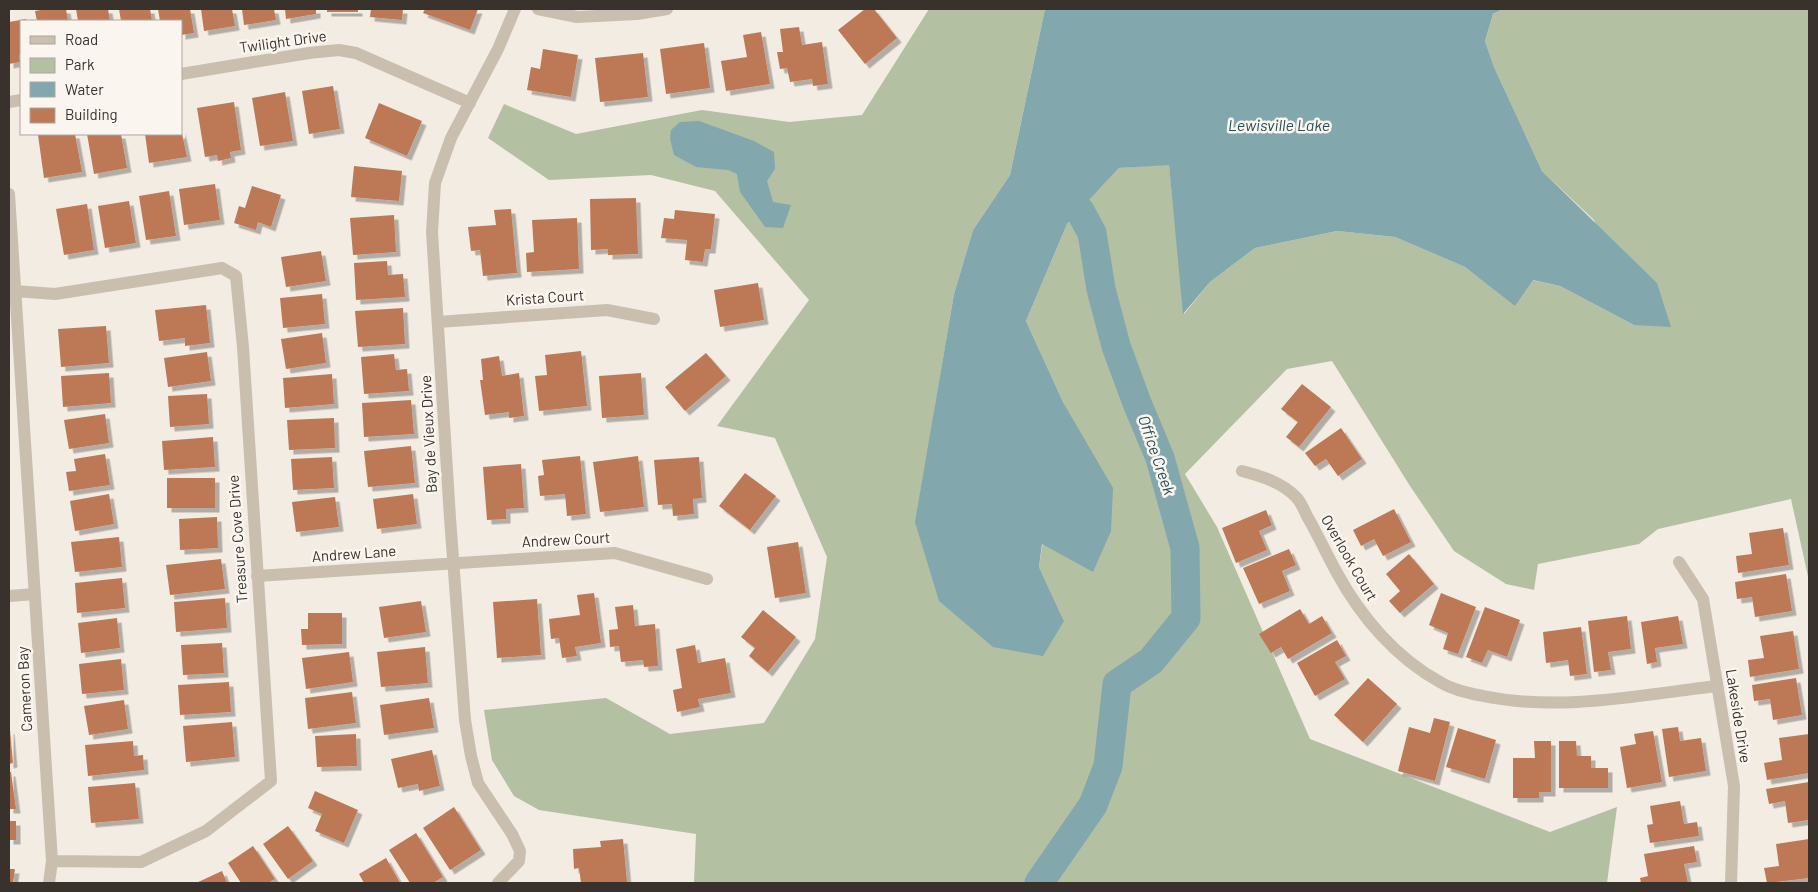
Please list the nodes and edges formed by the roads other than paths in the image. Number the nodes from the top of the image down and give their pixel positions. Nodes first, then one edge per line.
1 (515, 9) edge
2 (538, 9) edge
3 (667, 9) edge
4 (182, 74) edge
5 (470, 103) junction
6 (9, 194) edge
7 (15, 291) junction
8 (654, 319) dead end
9 (438, 322) junction
10 (1242, 470) dead end
11 (1679, 562) dead end
12 (453, 564) junction
13 (257, 576) junction
14 (707, 579) dead end
15 (35, 594) junction
16 (9, 596) edge
17 (1717, 686) junction
18 (52, 861) junction
19 (49, 883) edge
20 (498, 883) edge
21 (1730, 883) edge

1 - 5 street, Bay de Vieux Drive
2 - 3 street
4 - 5 street, Twilight Drive
5 - 9 street, Bay de Vieux Drive
6 - 7 street, Cameron Bay
7 - 13 street, Treasure Cove Drive
7 - 15 street, Cameron Bay
8 - 9 street, Krista Court
9 - 12 street, Bay de Vieux Drive
10 - 17 street, Overlook Court
11 - 17 street, Lakeside Drive
12 - 13 street, Andrew Lane
12 - 14 street, Andrew Court
12 - 20 street, Bay de Vieux Drive
13 - 18 street, Treasure Cove Drive
15 - 16 street
15 - 18 street, Cameron Bay
17 - 21 street, Lakeside Drive
18 - 19 street, Cameron Bay

